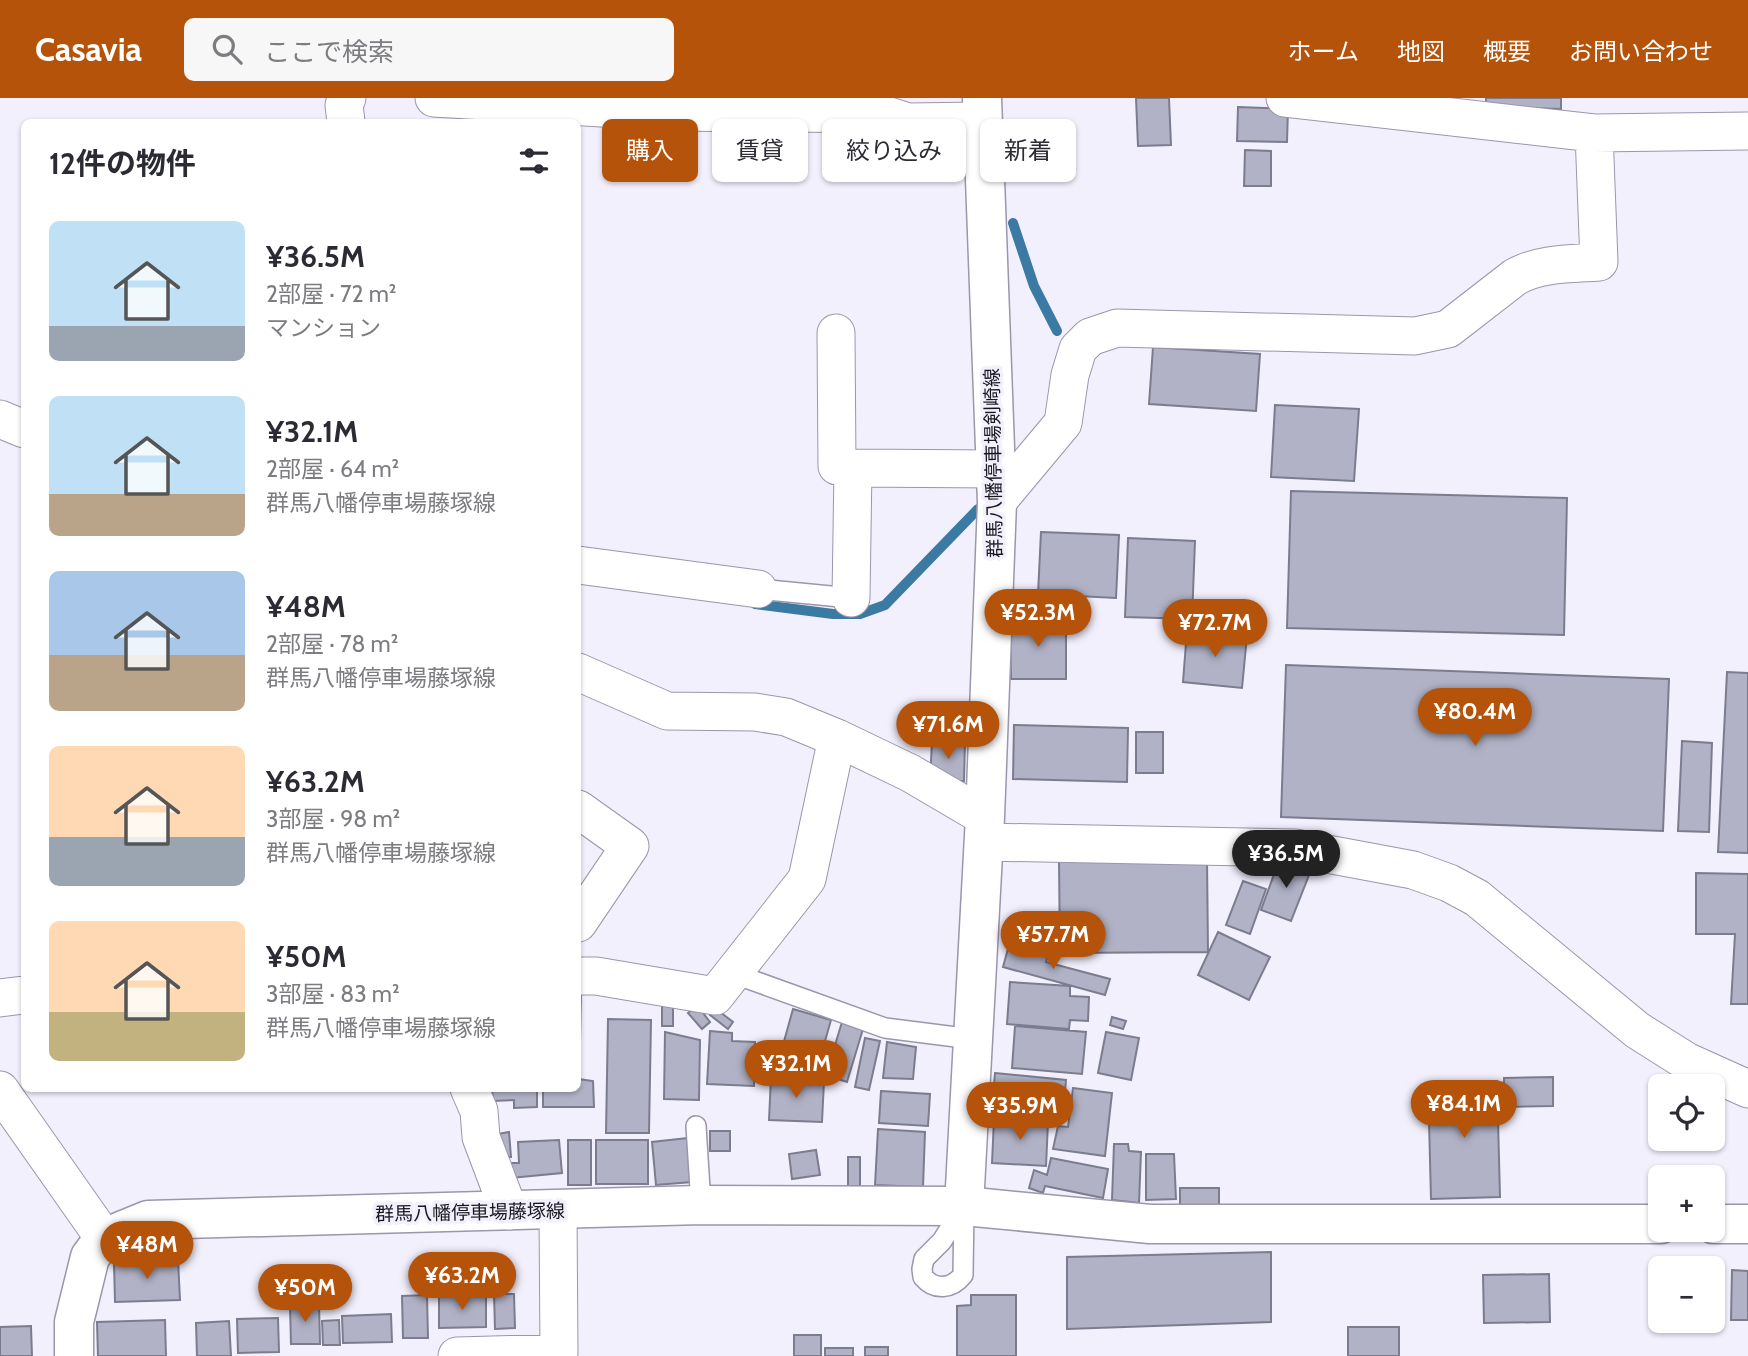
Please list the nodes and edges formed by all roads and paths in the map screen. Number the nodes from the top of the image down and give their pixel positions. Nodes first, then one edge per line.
1 (347, 98) edge
2 (434, 98) edge
3 (1285, 98) edge
4 (982, 109) edge
5 (346, 119) edge
6 (1748, 131) edge
7 (1594, 133) junction
8 (836, 333) dead end
9 (0, 419) edge
10 (21, 428) edge
11 (853, 468) junction
12 (997, 485) junction
13 (581, 565) edge
14 (758, 590) joint
15 (851, 598) joint
16 (581, 672) edge
17 (838, 738) junction
18 (581, 811) edge
19 (984, 830) junction
20 (581, 919) edge
21 (732, 973) junction
22 (581, 976) edge
23 (21, 996) edge
24 (0, 999) edge
25 (972, 1039) junction
26 (0, 1090) edge
27 (1748, 1090) edge
28 (470, 1092) edge
29 (696, 1126) dead end
30 (701, 1205) junction
31 (964, 1206) junction
32 (558, 1210) junction
33 (509, 1211) junction
34 (1648, 1224) edge
35 (1725, 1224) edge
36 (1748, 1224) edge
37 (104, 1238) junction
38 (74, 1356) edge
39 (457, 1356) edge

1 - 5 street
2 - 4 street
3 - 7 street
4 - 12 main road, 群馬八幡停車場剣崎線
6 - 7 street
7 - 12 street
8 - 11 street
9 - 10 street
11 - 12 street
11 - 15 street
12 - 19 main road, 群馬八幡停車場剣崎線
13 - 14 street
14 - 15 lane
16 - 17 street
17 - 19 street
17 - 21 street
18 - 20 street
19 - 25 main road, 群馬八幡停車場剣崎線
19 - 27 street
21 - 22 street
21 - 25 lane
23 - 24 street
25 - 31 main road, 群馬八幡停車場剣崎線
26 - 37 street
28 - 33 street
29 - 30 lane
30 - 31 main road, 群馬八幡停車場藤塚線
30 - 32 main road, 群馬八幡停車場藤塚線
31 - 34 main road, 群馬八幡停車場藤塚線
32 - 33 main road, 群馬八幡停車場藤塚線
32 - 39 street
33 - 37 main road, 群馬八幡停車場藤塚線
35 - 36 main road
37 - 38 main road

